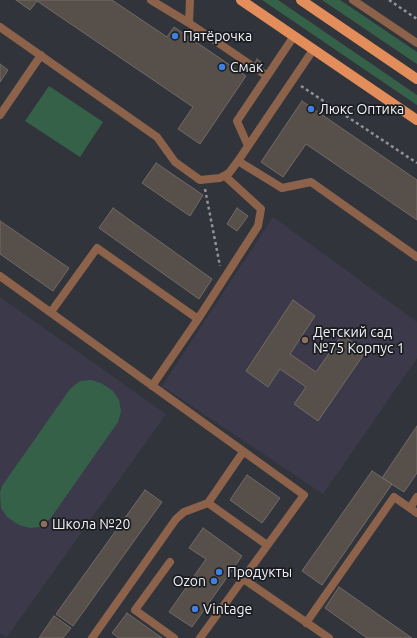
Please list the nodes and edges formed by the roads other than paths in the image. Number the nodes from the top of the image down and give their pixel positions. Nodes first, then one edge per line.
1 (151, 0) edge
2 (190, 0) edge
3 (241, 0) edge
4 (301, 0) edge
5 (353, 0) edge
6 (189, 23) junction
7 (0, 27) edge
8 (294, 36) junction
9 (417, 43) edge
10 (314, 50) junction
11 (41, 55) junction
12 (267, 76) junction
13 (417, 79) edge
14 (0, 115) edge
15 (417, 120) edge
16 (248, 146) junction
17 (238, 161) junction
18 (225, 176) junction
19 (417, 257) edge
20 (0, 276) edge
21 (51, 312) junction
22 (198, 319) junction
23 (152, 386) junction
24 (243, 452) junction
25 (417, 498) edge
26 (208, 503) junction
27 (410, 508) junction
28 (417, 513) edge
29 (267, 546) junction
30 (170, 562) dead end
31 (242, 578) junction
32 (306, 623) junction
33 (92, 638) edge
34 (174, 638) edge
35 (200, 638) edge
36 (329, 638) edge

1 - 6 lane
2 - 6 lane
3 - 8 main road
4 - 13 main road
5 - 9 lane
6 - 12 lane
7 - 11 lane
8 - 10 main road
8 - 12 lane
10 - 15 main road
10 - 16 lane
11 - 14 lane
11 - 18 lane
12 - 16 lane
16 - 17 lane
17 - 18 lane
17 - 19 lane
18 - 22 lane
20 - 21 lane
21 - 22 lane
21 - 23 lane
22 - 23 lane
23 - 24 lane
24 - 26 lane
24 - 29 lane
25 - 27 lane
26 - 29 lane
26 - 33 lane
27 - 28 lane
27 - 32 lane
29 - 31 lane
30 - 34 lane
31 - 32 lane
31 - 35 lane
32 - 36 lane

